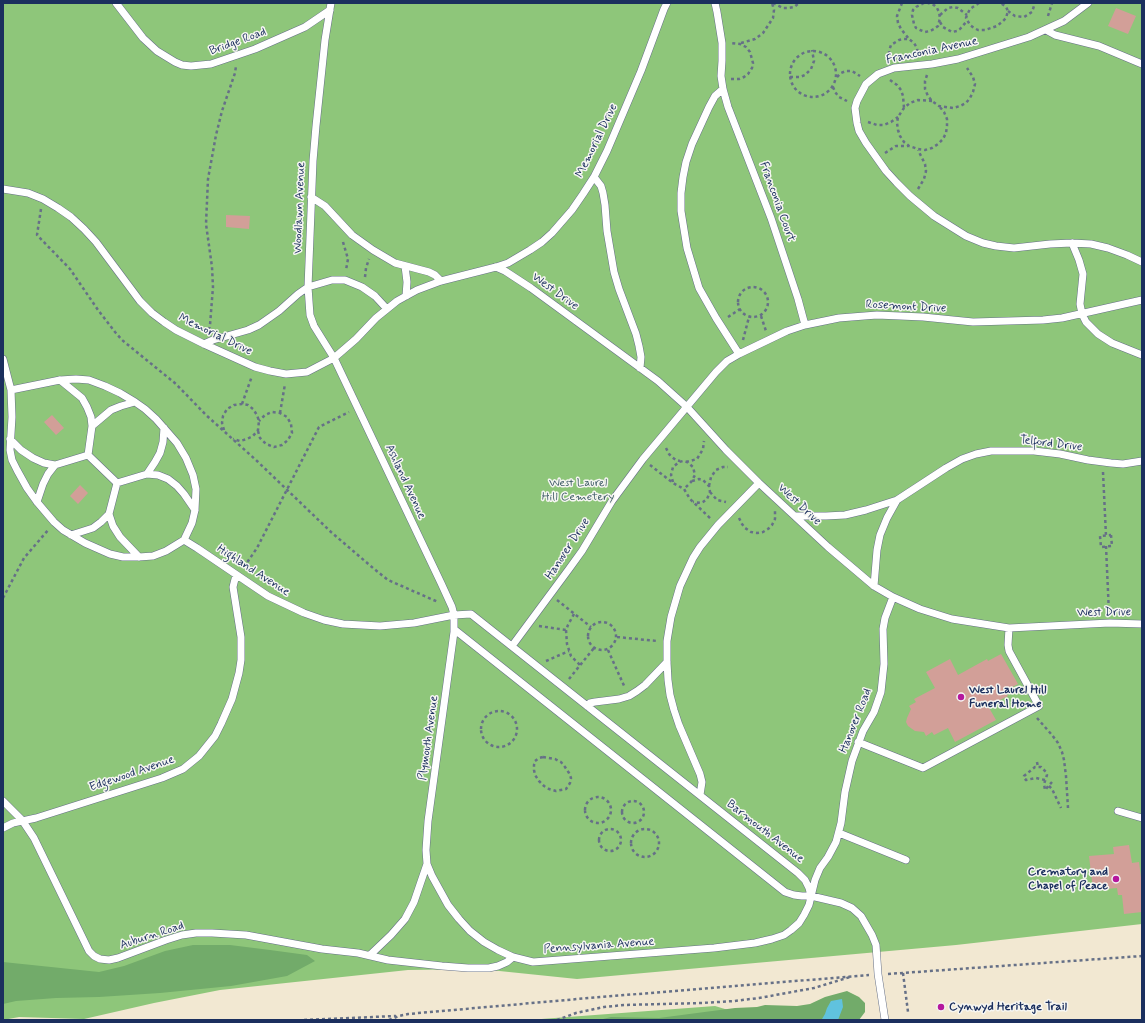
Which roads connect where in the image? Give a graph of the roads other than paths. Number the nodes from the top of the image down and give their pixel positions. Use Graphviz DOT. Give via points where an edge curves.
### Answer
graph roads {
  1 [pos="116,3"];
  2 [pos="667,3"];
  3 [pos="715,3"];
  4 [pos="1088,3"];
  5 [pos="330,7"];
  6 [pos="1046,30"];
  7 [pos="1142,64"];
  8 [pos="722,89"];
  9 [pos="594,177"];
  10 [pos="3,189"];
  11 [pos="311,197"];
  12 [pos="1072,243"];
  13 [pos="1142,262"];
  14 [pos="405,266"];
  15 [pos="496,267"];
  16 [pos="441,281"];
  17 [pos="308,287"];
  18 [pos="406,296"];
  19 [pos="1142,300"];
  20 [pos="387,309"];
  21 [pos="1082,314"];
  22 [pos="805,325"];
  23 [pos="204,344"];
  24 [pos="739,354"];
  25 [pos="1142,355"];
  26 [pos="334,358"];
  27 [pos="3,359"];
  28 [pos="640,368"];
  29 [pos="60,380"];
  30 [pos="11,390"];
  31 [pos="135,402"];
  32 [pos="687,407"];
  33 [pos="92,426"];
  34 [pos="164,428"];
  35 [pos="10,440"];
  36 [pos="88,456"];
  37 [pos="1142,461"];
  38 [pos="55,465"];
  39 [pos="147,474"];
  40 [pos="117,482"];
  41 [pos="759,483"];
  42 [pos="897,500"];
  43 [pos="37,502"];
  44 [pos="195,510"];
  45 [pos="109,514"];
  46 [pos="794,516"];
  47 [pos="71,535"];
  48 [pos="184,540"];
  49 [pos="139,558"];
  50 [pos="237,575"];
  51 [pos="874,586"];
  52 [pos="893,597"];
  53 [pos="454,615"];
  54 [pos="1142,624"];
  55 [pos="1009,628"];
  56 [pos="454,630"];
  57 [pos="512,646"];
  58 [pos="667,662"];
  59 [pos="587,706"];
  60 [pos="858,742"];
  61 [pos="700,795"];
  62 [pos="3,801"];
  63 [pos="1118,811"];
  64 [pos="1142,818"];
  65 [pos="22,820"];
  66 [pos="3,828"];
  67 [pos="838,833"];
  68 [pos="906,860"];
  69 [pos="427,864"];
  70 [pos="811,896"];
  71 [pos="370,956"];
  72 [pos="513,957"];
  73 [pos="885,1020"];
  1 -- 5 [label="lane, Bridge Road" via="157,51 182,65 201,66 235,57 305,27"];
  2 -- 9 [label="lane, Memorial Drive" via="619,124"];
  3 -- 8 [label="lane, Franconia Court" via="722,43"];
  4 -- 6 [label="lane, Franconia Avenue" via="1064,22"];
  5 -- 11 [label="lane, Woodlawn Avenue" via="316,126"];
  6 -- 7 [label="lane" via="1054,35 1099,46"];
  6 -- 12 [label="lane, Franconia Avenue" via="958,59 894,68 878,74 866,84 857,101 855,114 859,131 886,171 910,196 951,228 983,243 996,246 1014,248"];
  8 -- 22 [label="lane, Franconia Court" via="771,218"];
  8 -- 24 [label="lane" via="709,107 692,144 683,177 681,211 687,248 699,288"];
  9 -- 15 [label="lane, Memorial Drive" via="572,210 552,233 530,250"];
  9 -- 28 [label="lane" via="603,193 614,272 638,340"];
  10 -- 23 [label="lane, Memorial Drive" via="28,193 58,208 84,229 152,313 176,330"];
  11 -- 14 [label="lane" via="325,206 352,235 387,259"];
  11 -- 17 [label="lane, Woodlawn Avenue"];
  12 -- 13 [label="lane, Franconia Avenue" via="1108,248"];
  12 -- 21 [label="lane" via="1083,274 1080,304"];
  14 -- 16 [label="lane" via="429,272"];
  14 -- 18 [label="lane"];
  15 -- 16 [label="lane, Memorial Drive"];
  15 -- 28 [label="lane, West Drive" via="531,288"];
  16 -- 18 [label="lane, Memorial Drive"];
  17 -- 20 [label="lane" via="332,280 345,280 362,287"];
  17 -- 23 [label="lane" via="259,325"];
  17 -- 26 [label="lane, Woodlawn Avenue" via="310,315 314,326"];
  18 -- 20 [label="lane, Memorial Drive"];
  19 -- 21 [label="lane, Rosemont Drive"];
  20 -- 26 [label="lane, Memorial Drive"];
  21 -- 22 [label="lane, Rosemont Drive" via="1043,320 973,322 877,315 839,318"];
  21 -- 25 [label="lane" via="1098,334 1112,343"];
  22 -- 24 [label="lane, Rosemont Drive"];
  23 -- 26 [label="lane, Memorial Drive" via="255,367 286,374 307,372"];
  24 -- 32 [label="lane, Rosemont Drive" via="716,372"];
  26 -- 53 [label="lane, Ashland Avenue"];
  27 -- 30 [label="lane"];
  28 -- 32 [label="lane, West Drive"];
  29 -- 30 [label="lane"];
  29 -- 31 [label="lane" via="89,380"];
  29 -- 33 [label="lane" via="82,398 91,416"];
  30 -- 35 [label="lane"];
  31 -- 33 [label="lane" via="111,410"];
  31 -- 34 [label="lane"];
  32 -- 41 [label="lane, West Drive"];
  32 -- 57 [label="lane, Hanover Drive" via="612,501 582,551"];
  33 -- 36 [label="lane"];
  34 -- 39 [label="lane" via="160,453"];
  34 -- 44 [label="lane" via="177,443 193,475 196,489"];
  35 -- 38 [label="lane" via="33,458"];
  35 -- 43 [label="lane" via="16,470"];
  36 -- 38 [label="lane"];
  36 -- 40 [label="lane"];
  37 -- 42 [label="lane, Telford Drive" via="1123,464 1034,450 991,451 962,459"];
  38 -- 43 [label="lane" via="43,484"];
  39 -- 40 [label="lane"];
  39 -- 44 [label="lane" via="168,479 184,494"];
  40 -- 45 [label="lane"];
  41 -- 46 [label="lane, West Drive"];
  41 -- 58 [label="lane" via="718,525 700,547 685,573 674,602 668,629"];
  42 -- 46 [label="lane, Telford Drive" via="846,515"];
  42 -- 51 [label="lane, Telford Drive" via="880,535"];
  43 -- 47 [label="lane" via="54,522"];
  44 -- 48 [label="lane"];
  45 -- 47 [label="lane" via="93,528"];
  45 -- 49 [label="lane" via="120,537"];
  46 -- 51 [label="lane, West Drive"];
  47 -- 49 [label="lane" via="110,554"];
  48 -- 49 [label="lane" via="166,551"];
  48 -- 50 [label="lane, Highland Avenue"];
  50 -- 53 [label="lane, Highland Avenue" via="286,605 324,620 343,624 396,626"];
  50 -- 65 [label="lane, Edgewood Avenue" via="233,587 241,637 239,673 222,724 199,756 183,769 162,778 36,818"];
  51 -- 52 [label="lane, West Drive"];
  52 -- 55 [label="lane, West Drive" via="952,619"];
  52 -- 60 [label="lane, Hanover Road" via="884,618 881,692"];
  53 -- 56 [label="lane, Plymouth Avenue"];
  53 -- 57 [label="lane, Barmouth Avenue" via="471,614"];
  54 -- 55 [label="lane, West Drive"];
  55 -- 60 [label="lane" via="1009,651 1040,706 923,768"];
  56 -- 69 [label="lane, Plymouth Avenue" via="428,820"];
  56 -- 70 [label="lane" via="785,892"];
  57 -- 59 [label="lane, Barmouth Avenue"];
  58 -- 59 [label="lane" via="645,685 629,696 590,703"];
  58 -- 61 [label="lane" via="674,710 702,782"];
  59 -- 61 [label="lane, Barmouth Avenue"];
  60 -- 67 [label="lane, Hanover Road" via="850,769"];
  61 -- 70 [label="lane, Barmouth Avenue" via="798,873 805,880"];
  62 -- 65 [label="lane, Auburn Road"];
  63 -- 64 [label="lane"];
  65 -- 66 [label="lane, Edgewood Avenue"];
  65 -- 71 [label="lane, Auburn Road" via="34,838 89,951 100,959 118,958 182,935 196,933 246,935"];
  67 -- 68 [label="lane"];
  67 -- 70 [label="lane, Hanover Road" via="820,868"];
  69 -- 71 [label="lane, Plymouth Avenue" via="406,920"];
  69 -- 72 [label="lane, Plymouth Avenue" via="448,905 470,931 484,942"];
  70 -- 72 [label="lane, Pennsylvania Avenue" via="804,915 791,930 784,935 754,943 544,962"];
  70 -- 73 [label="lane" via="841,903 861,916 876,946"];
  71 -- 72 [label="lane" via="468,968 498,966"];
}
